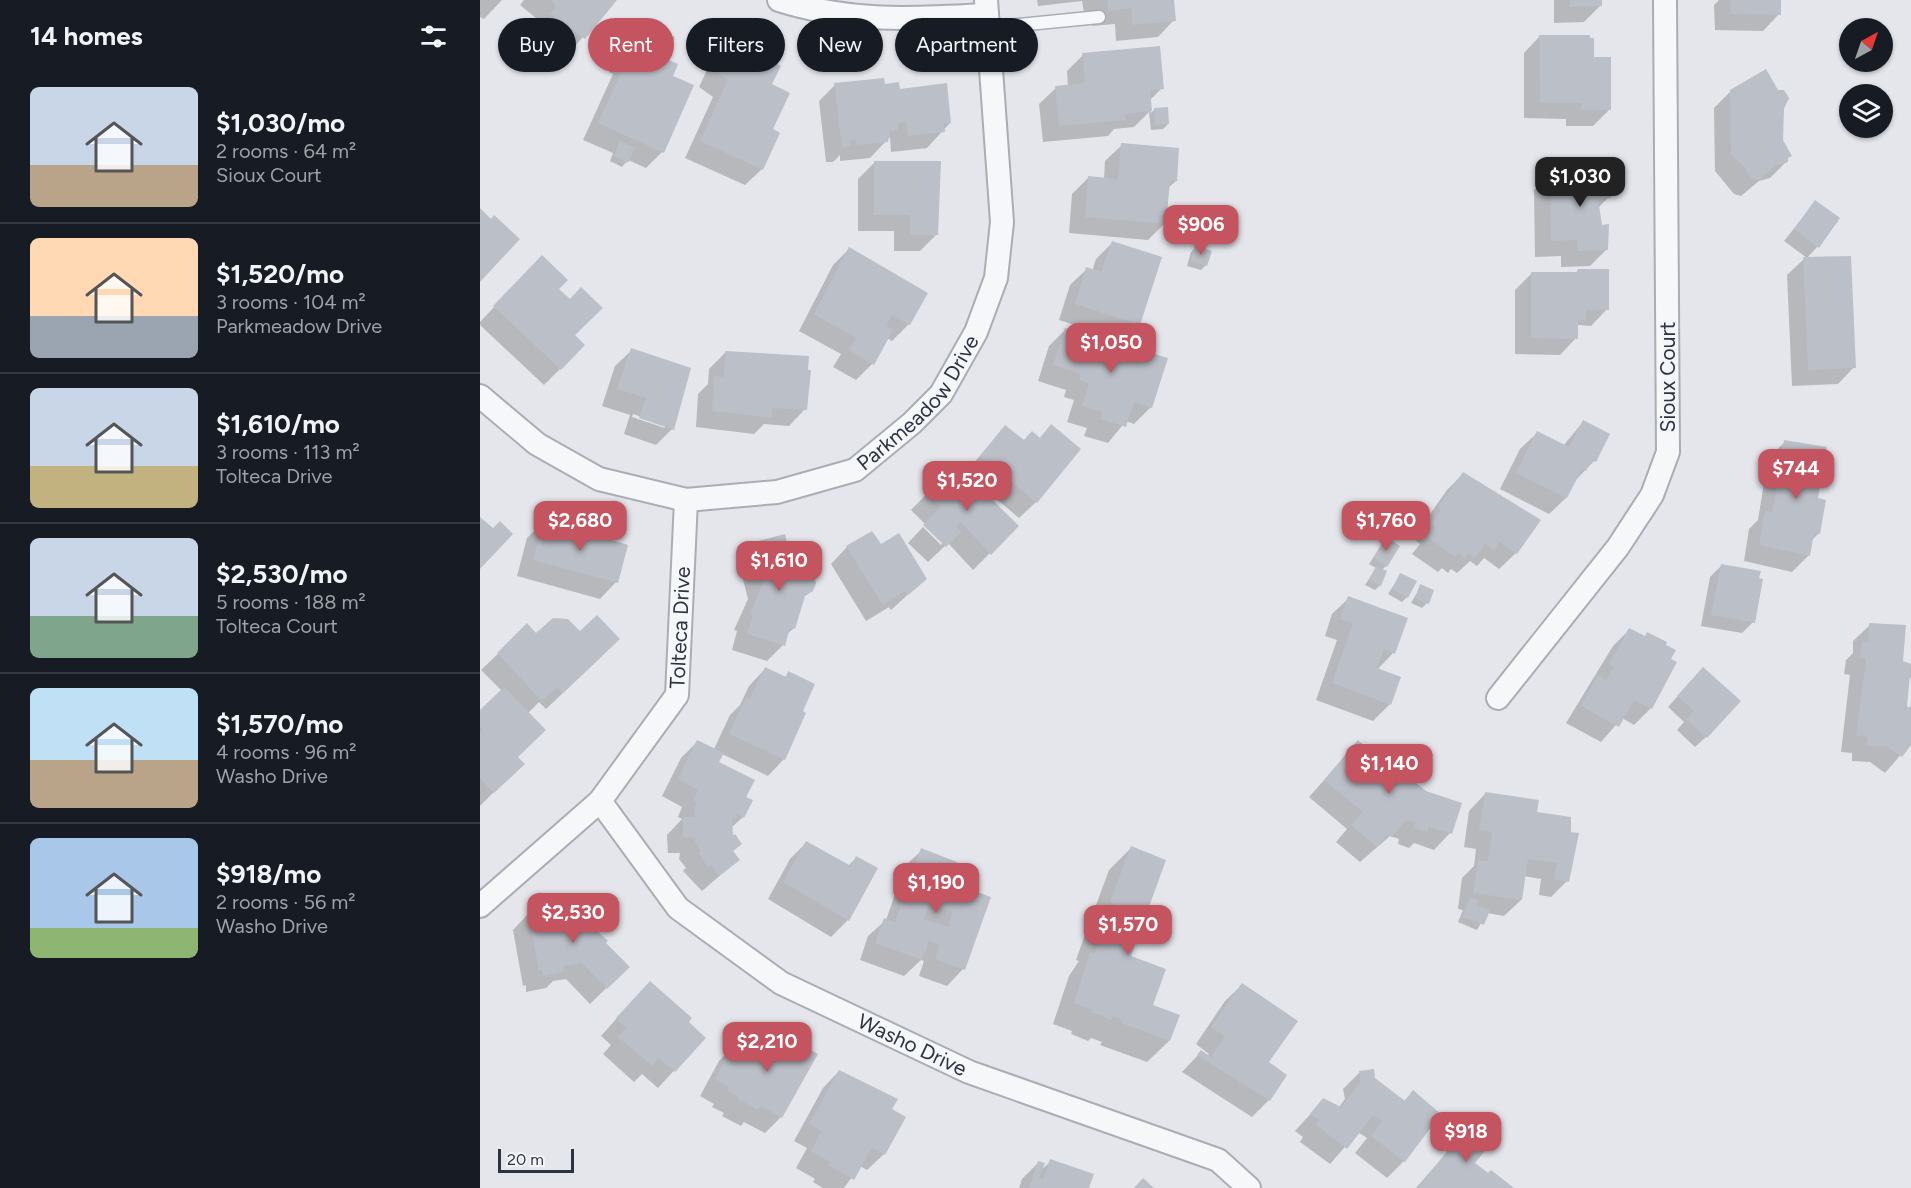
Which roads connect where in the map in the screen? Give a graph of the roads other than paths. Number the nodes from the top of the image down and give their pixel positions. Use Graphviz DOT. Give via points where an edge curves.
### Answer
graph roads {
  1 [pos="779,0"];
  2 [pos="1665,0"];
  3 [pos="987,14"];
  4 [pos="1099,17"];
  5 [pos="480,396"];
  6 [pos="686,500"];
  7 [pos="1498,698"];
  8 [pos="600,801"];
  9 [pos="480,906"];
  10 [pos="1249,1188"];
  1 -- 3 [label="street" via="810,10 890,20"];
  2 -- 7 [label="street, Sioux Court" via="1668,452 1652,495 1618,547"];
  3 -- 4 [label="lane"];
  3 -- 6 [label="street, Parkmeadow Drive" via="1002,222 996,278 976,332 941,394 855,470 777,492"];
  5 -- 6 [label="street, Parkmeadow Drive" via="537,444 599,479"];
  6 -- 8 [label="street, Tolteca Drive" via="677,695"];
  8 -- 9 [label="street, Tolteca Drive"];
  8 -- 10 [label="street, Washo Drive" via="678,908 781,983 969,1072 1218,1160"];
}
